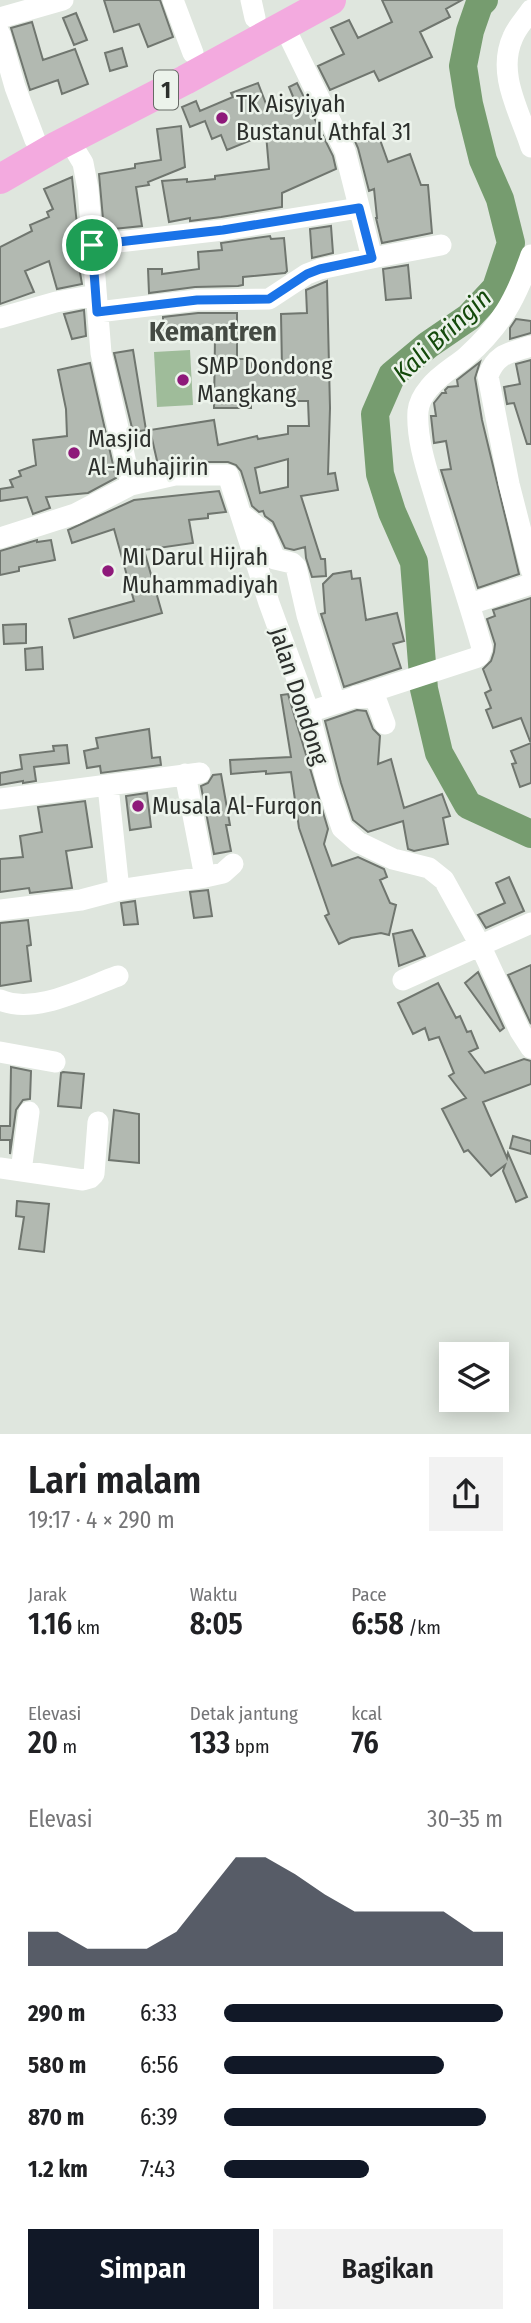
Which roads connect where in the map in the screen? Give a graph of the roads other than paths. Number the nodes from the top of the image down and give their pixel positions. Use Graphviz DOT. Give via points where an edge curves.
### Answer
graph roads {
  1 [pos="63,0"];
  2 [pos="173,0"];
  3 [pos="331,0"];
  4 [pos="253,9"];
  5 [pos="531,10"];
  6 [pos="286,13"];
  7 [pos="0,18"];
  8 [pos="0,34"];
  9 [pos="193,53"];
  10 [pos="508,81"];
  11 [pos="531,83"];
  12 [pos="35,140"];
  13 [pos="69,140"];
  14 [pos="531,147"];
  15 [pos="0,160"];
  16 [pos="0,179"];
  17 [pos="359,208"];
  18 [pos="92,245"];
  19 [pos="441,246"];
  20 [pos="531,255"];
  21 [pos="372,258"];
  22 [pos="97,303"];
  23 [pos="0,317"];
  24 [pos="531,346"];
  25 [pos="131,485"];
  26 [pos="242,515"];
  27 [pos="0,538"];
  28 [pos="531,569"];
  29 [pos="531,584"];
  30 [pos="470,604"];
  31 [pos="356,696"];
  32 [pos="335,703"];
  33 [pos="309,712"];
  34 [pos="385,724"];
  35 [pos="108,786"];
  36 [pos="0,799"];
  37 [pos="233,864"];
  38 [pos="205,877"];
  39 [pos="119,890"];
  40 [pos="0,910"];
  41 [pos="531,923"];
  42 [pos="480,945"];
  43 [pos="118,976"];
  44 [pos="403,980"];
  45 [pos="0,1000"];
  46 [pos="531,1048"];
  47 [pos="0,1052"];
  48 [pos="55,1062"];
  49 [pos="29,1112"];
  50 [pos="98,1122"];
  51 [pos="10,1170"];
  1 -- 7 [label="street"];
  2 -- 9 [label="street"];
  3 -- 6 [label="highway, 1"];
  4 -- 6 [label="highway, 1"];
  4 -- 9 [label="highway, 1"];
  5 -- 10 [label="street" via="509,48"];
  6 -- 13 [label="highway, 1"];
  6 -- 17 [label="street" via="345,151"];
  8 -- 12 [label="street"];
  9 -- 12 [label="highway, 1"];
  10 -- 11 [label="street"];
  10 -- 14 [label="street"];
  12 -- 15 [label="highway, 1"];
  13 -- 16 [label="highway, 1"];
  13 -- 18 [label="street" via="83,163"];
  17 -- 18 [label="street"];
  17 -- 21 [label="street"];
  18 -- 22 [label="street"];
  19 -- 21 [label="street"];
  20 -- 30 [label="street" via="506,313 492,332 428,388 418,410 430,479"];
  21 -- 22 [label="street" via="307,274 269,299"];
  22 -- 23 [label="street" via="56,302"];
  22 -- 25 [label="street" via="101,353"];
  24 -- 28 [label="street" via="499,357 488,376"];
  25 -- 26 [label="street, Jalan Dondong" via="175,475 228,475"];
  25 -- 27 [label="street" via="75,514"];
  26 -- 32 [label="street" via="264,532 277,567 292,563 296,567"];
  26 -- 33 [label="street, Jalan Dondong"];
  29 -- 30 [label="street"];
  30 -- 31 [label="street" via="482,648 475,659"];
  31 -- 32 [label="street"];
  31 -- 34 [label="street" via="375,697"];
  32 -- 33 [label="street"];
  33 -- 42 [label="street, Jalan Dondong" via="328,788 346,833 393,859 435,872"];
  35 -- 36 [label="street"];
  35 -- 38 [label="street" via="192,773"];
  35 -- 39 [label="street"];
  37 -- 38 [label="street" via="223,873"];
  38 -- 39 [label="street"];
  39 -- 40 [label="street" via="81,900"];
  41 -- 42 [label="street"];
  42 -- 44 [label="street"];
  42 -- 46 [label="street, Jalan Dondong"];
  43 -- 45 [label="street" via="34,1004 18,1006"];
  47 -- 48 [label="street"];
  49 -- 51 [label="street"];
  50 -- 51 [label="street" via="90,1178"];
}
